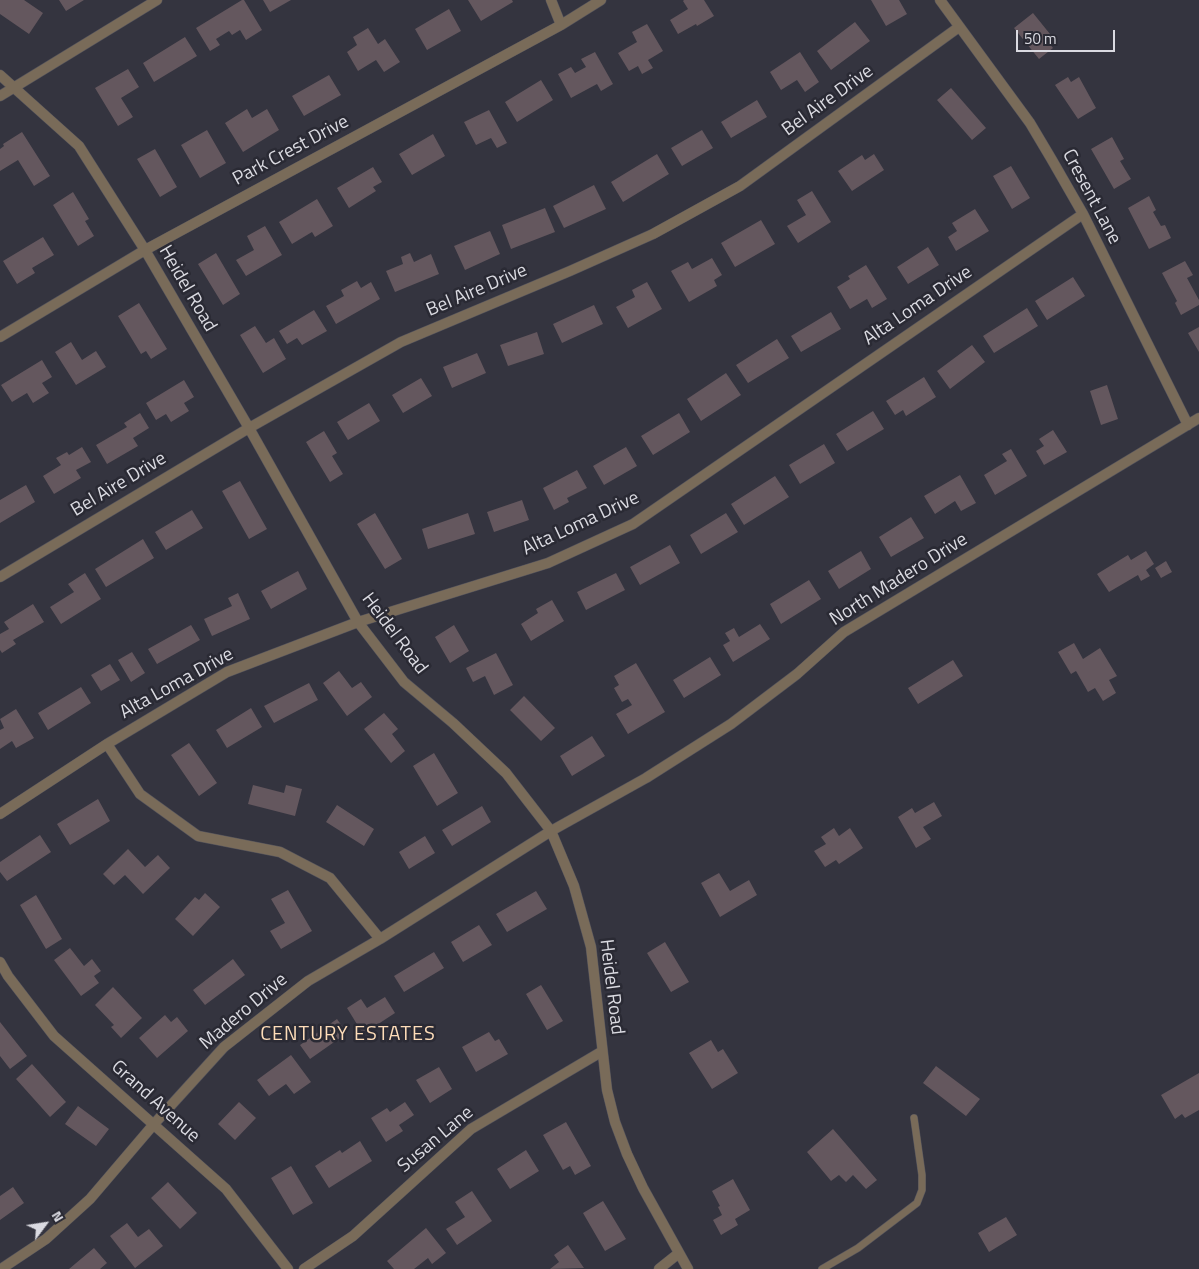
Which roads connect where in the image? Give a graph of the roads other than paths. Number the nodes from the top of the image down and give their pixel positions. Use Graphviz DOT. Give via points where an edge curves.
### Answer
graph roads {
  1 [pos="157,0"];
  2 [pos="551,0"];
  3 [pos="601,0"];
  4 [pos="940,0"];
  5 [pos="561,25"];
  6 [pos="959,27"];
  7 [pos="0,75"];
  8 [pos="13,88"];
  9 [pos="0,96"];
  10 [pos="1083,214"];
  11 [pos="145,250"];
  12 [pos="0,337"];
  13 [pos="1199,418"];
  14 [pos="1188,425"];
  15 [pos="249,428"];
  16 [pos="0,577"];
  17 [pos="358,622"];
  18 [pos="107,744"];
  19 [pos="0,814"];
  20 [pos="551,831"];
  21 [pos="380,939"];
  22 [pos="0,962"];
  23 [pos="601,1052"];
  24 [pos="914,1118"];
  25 [pos="154,1124"];
  26 [pos="679,1253"];
  27 [pos="0,1269"];
  28 [pos="288,1269"];
  29 [pos="304,1269"];
  30 [pos="659,1269"];
  31 [pos="688,1269"];
  32 [pos="822,1269"];
  1 -- 8 [label="street"];
  2 -- 5 [label="street"];
  3 -- 5 [label="street, Park Crest Drive"];
  4 -- 6 [label="street, Cresent Lane"];
  5 -- 11 [label="street, Park Crest Drive"];
  6 -- 10 [label="street, Cresent Lane" via="1030,123"];
  6 -- 15 [label="street, Bel Aire Drive" via="740,186 653,234 401,342"];
  7 -- 8 [label="street, Heidel Road"];
  8 -- 9 [label="street"];
  8 -- 11 [label="street, Heidel Road" via="79,146"];
  10 -- 14 [label="street, Cresent Lane"];
  10 -- 17 [label="street, Alta Loma Drive" via="633,524 548,563"];
  11 -- 12 [label="street, Park Crest Drive"];
  11 -- 15 [label="street, Heidel Road"];
  13 -- 14 [label="street, North Madero Drive"];
  14 -- 20 [label="street, North Madero Drive" via="844,632 797,674 731,724 646,778"];
  15 -- 16 [label="street, Bel Aire Drive"];
  15 -- 17 [label="street, Heidel Road"];
  17 -- 18 [label="street, Alta Loma Drive" via="227,672"];
  17 -- 20 [label="street, Heidel Road" via="404,682 506,773"];
  18 -- 19 [label="street, Alta Loma Drive"];
  18 -- 21 [label="street" via="140,794 198,836 280,852 330,878"];
  20 -- 21 [label="street, Madero Drive"];
  20 -- 23 [label="street, Heidel Road" via="574,886 591,947"];
  21 -- 25 [label="street, Madero Drive" via="308,980 224,1047"];
  22 -- 25 [label="street, Grand Avenue" via="54,1036"];
  23 -- 26 [label="street, Heidel Road" via="607,1090 625,1149"];
  23 -- 29 [label="street, Susan Lane" via="471,1129 353,1236"];
  24 -- 32 [label="lane" via="922,1175 922,1190 917,1203 858,1248"];
  25 -- 27 [label="street, Madero Drive" via="90,1199 46,1239"];
  25 -- 28 [label="street, Grand Avenue" via="226,1189"];
  26 -- 30 [label="street"];
  26 -- 31 [label="street, Heidel Road"];
}
